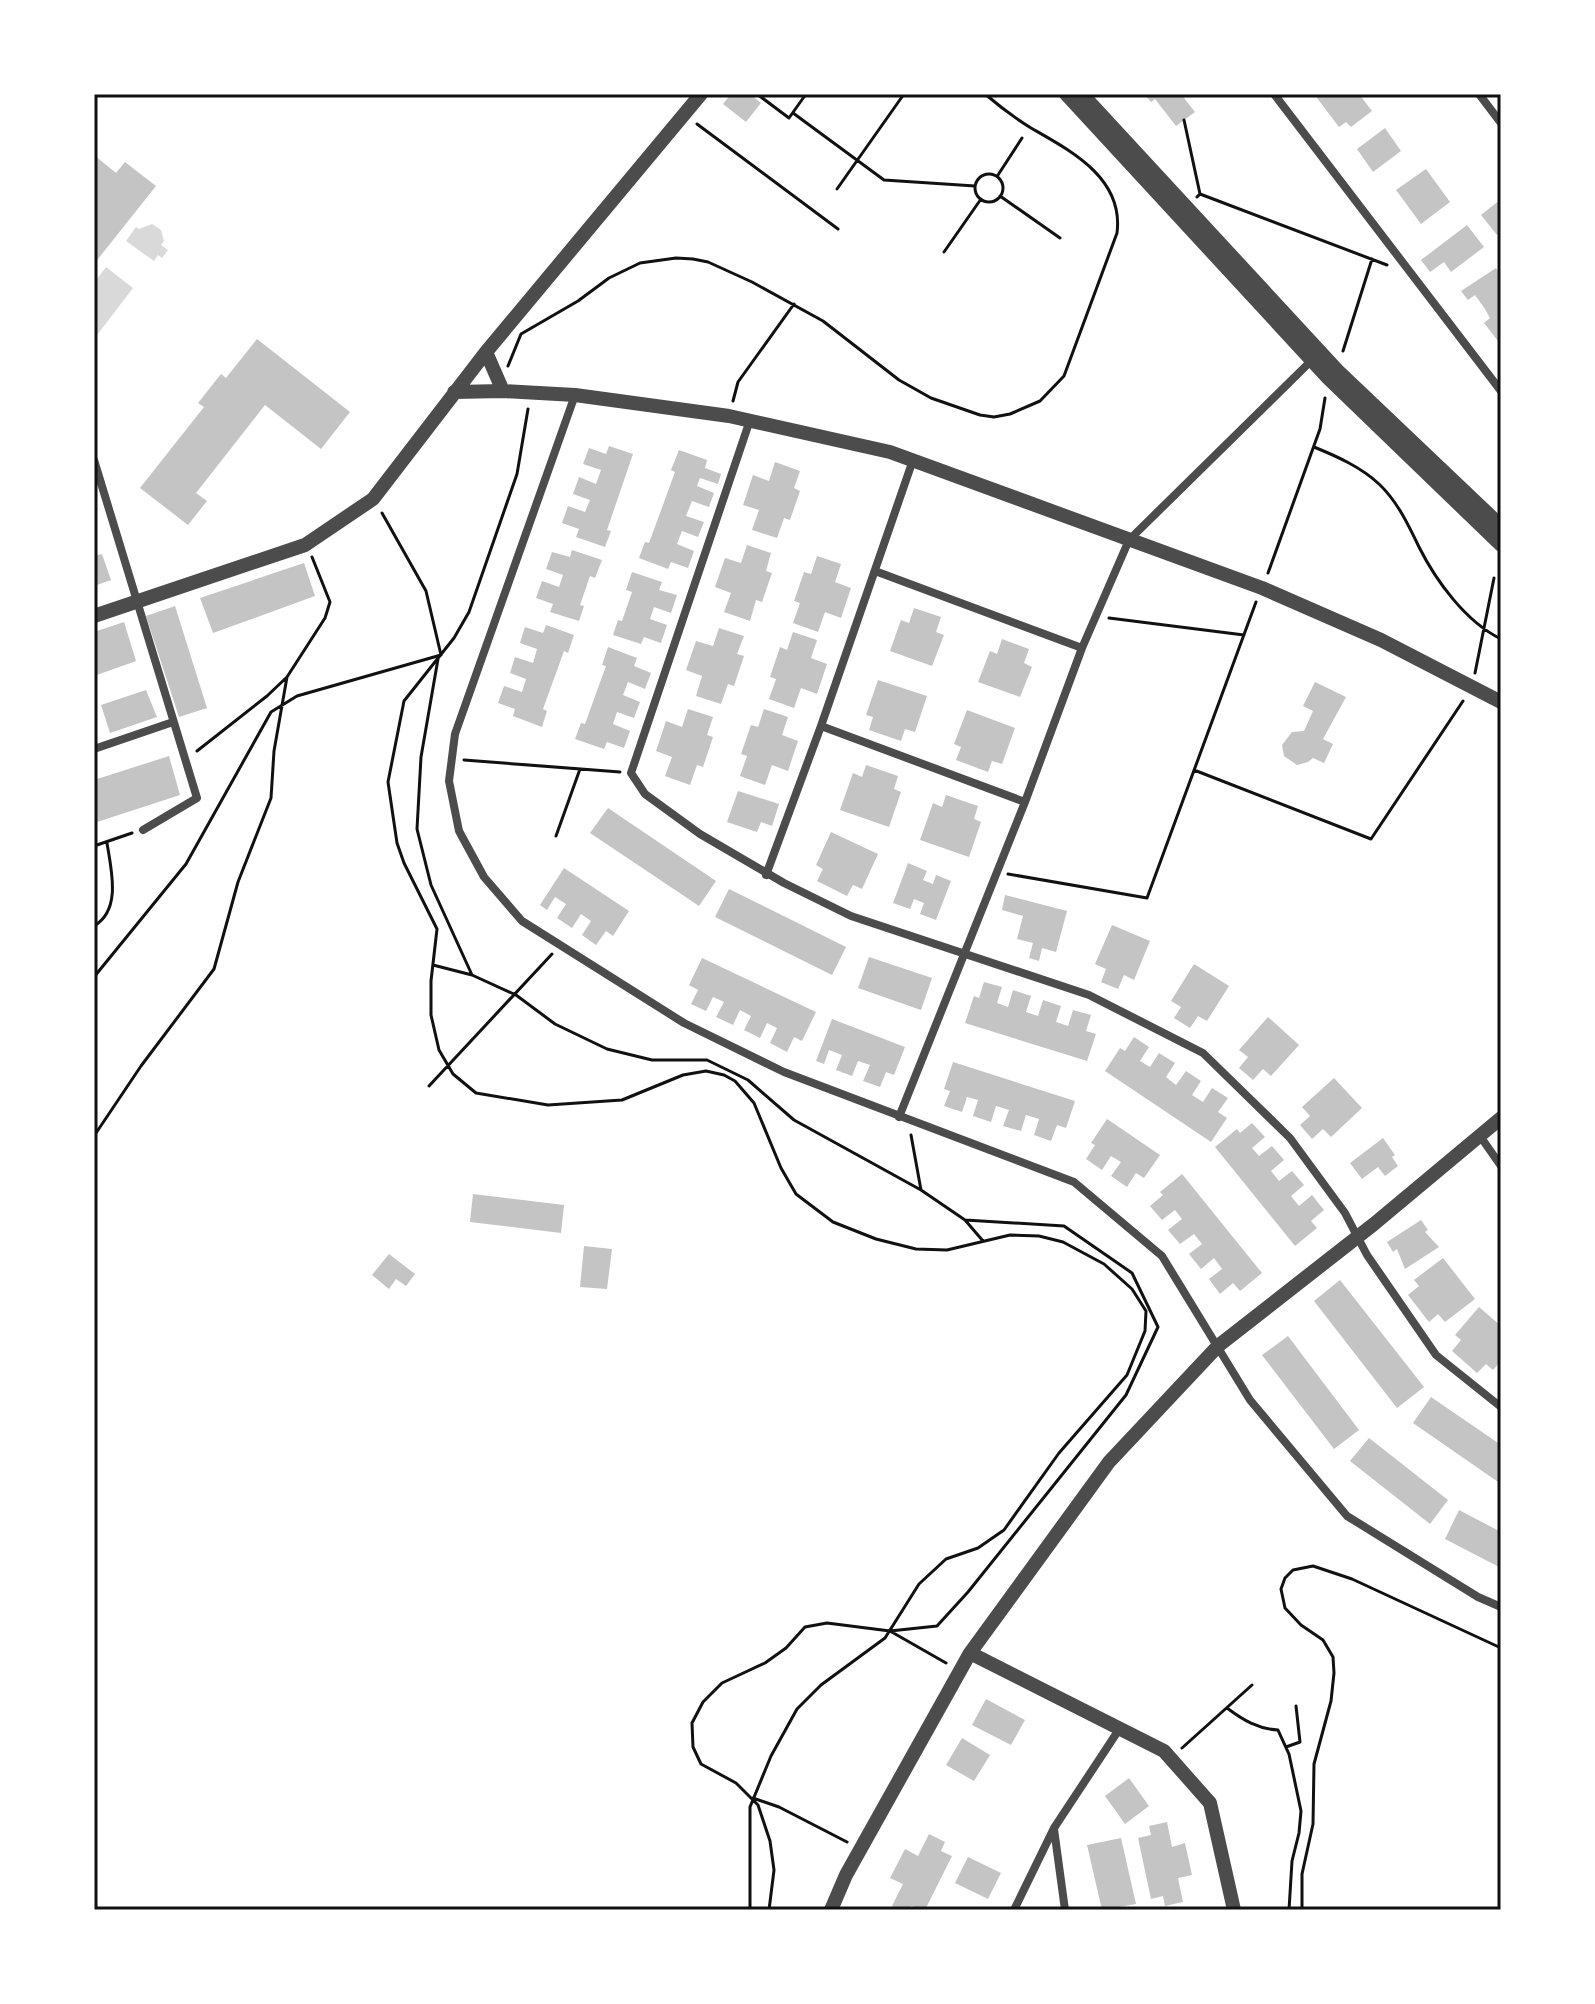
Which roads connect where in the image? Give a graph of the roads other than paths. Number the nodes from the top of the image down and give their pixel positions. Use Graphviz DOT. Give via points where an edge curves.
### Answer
graph roads {
  1 [pos="701,94"];
  2 [pos="1274,94"];
  3 [pos="1479,94"];
  4 [pos="1075,96"];
  5 [pos="1501,123"];
  6 [pos="486,352"];
  7 [pos="1316,356"];
  8 [pos="1332,374"];
  9 [pos="503,391"];
  10 [pos="1501,391"];
  11 [pos="454,392"];
  12 [pos="575,395"];
  13 [pos="750,420"];
  14 [pos="913,459"];
  15 [pos="95,465"];
  16 [pos="1501,526"];
  17 [pos="1129,540"];
  18 [pos="1501,545"];
  19 [pos="875,571"];
  20 [pos="135,602"];
  21 [pos="94,616"];
  22 [pos="1082,648"];
  23 [pos="1501,702"];
  24 [pos="173,722"];
  25 [pos="821,726"];
  26 [pos="94,749"];
  27 [pos="1025,802"];
  28 [pos="143,830"];
  29 [pos="766,875"];
  30 [pos="963,954"];
  31 [pos="899,1117"];
  32 [pos="1501,1118"];
  33 [pos="1480,1136"];
  34 [pos="1501,1166"];
  35 [pos="1357,1235"];
  36 [pos="1218,1346"];
  37 [pos="1501,1407"];
  38 [pos="1501,1607"];
  39 [pos="970,1653"];
  40 [pos="1120,1728"];
  41 [pos="1054,1828"];
  42 [pos="831,1910"];
  43 [pos="1014,1910"];
  44 [pos="1065,1910"];
  45 [pos="1234,1910"];
  1 -- 6 [label="street"];
  2 -- 10 [label="street"];
  3 -- 5 [label="street"];
  4 -- 7 [label="street"];
  4 -- 7 [label="street" via="1185,207"];
  6 -- 9 [label="street"];
  6 -- 11 [label="street"];
  7 -- 8 [label="street"];
  7 -- 17 [label="street"];
  8 -- 16 [label="street"];
  8 -- 18 [label="street"];
  9 -- 11 [label="street"];
  9 -- 12 [label="street"];
  11 -- 20 [label="street" via="373,499 305,545"];
  12 -- 13 [label="street"];
  12 -- 31 [label="street" via="455,734 449,781 459,831 484,877 522,921 684,1023 784,1072"];
  13 -- 14 [label="street"];
  13 -- 29 [label="street" via="631,773 645,794"];
  14 -- 17 [label="street"];
  14 -- 19 [label="street"];
  15 -- 20 [label="street"];
  17 -- 22 [label="street"];
  17 -- 23 [label="street" via="1262,588 1381,640"];
  19 -- 22 [label="street"];
  19 -- 25 [label="street"];
  20 -- 21 [label="street"];
  20 -- 24 [label="street"];
  22 -- 27 [label="street"];
  24 -- 26 [label="street"];
  24 -- 28 [label="street" via="197,798"];
  25 -- 27 [label="street"];
  25 -- 29 [label="street"];
  27 -- 30 [label="street"];
  29 -- 30 [label="street" via="851,916"];
  30 -- 31 [label="street"];
  30 -- 35 [label="street" via="1089,995 1203,1053 1290,1138"];
  31 -- 36 [label="street" via="1074,1182 1162,1256"];
  32 -- 33 [label="street"];
  33 -- 34 [label="street"];
  33 -- 35 [label="street"];
  35 -- 36 [label="street"];
  35 -- 37 [label="street" via="1436,1355"];
  36 -- 38 [label="street" via="1250,1400 1347,1516"];
  36 -- 39 [label="street" via="1109,1462"];
  39 -- 40 [label="street"];
  39 -- 42 [label="street"];
  40 -- 41 [label="street"];
  40 -- 45 [label="street" via="1164,1751 1210,1803"];
  41 -- 43 [label="street"];
  41 -- 44 [label="street"];
}
